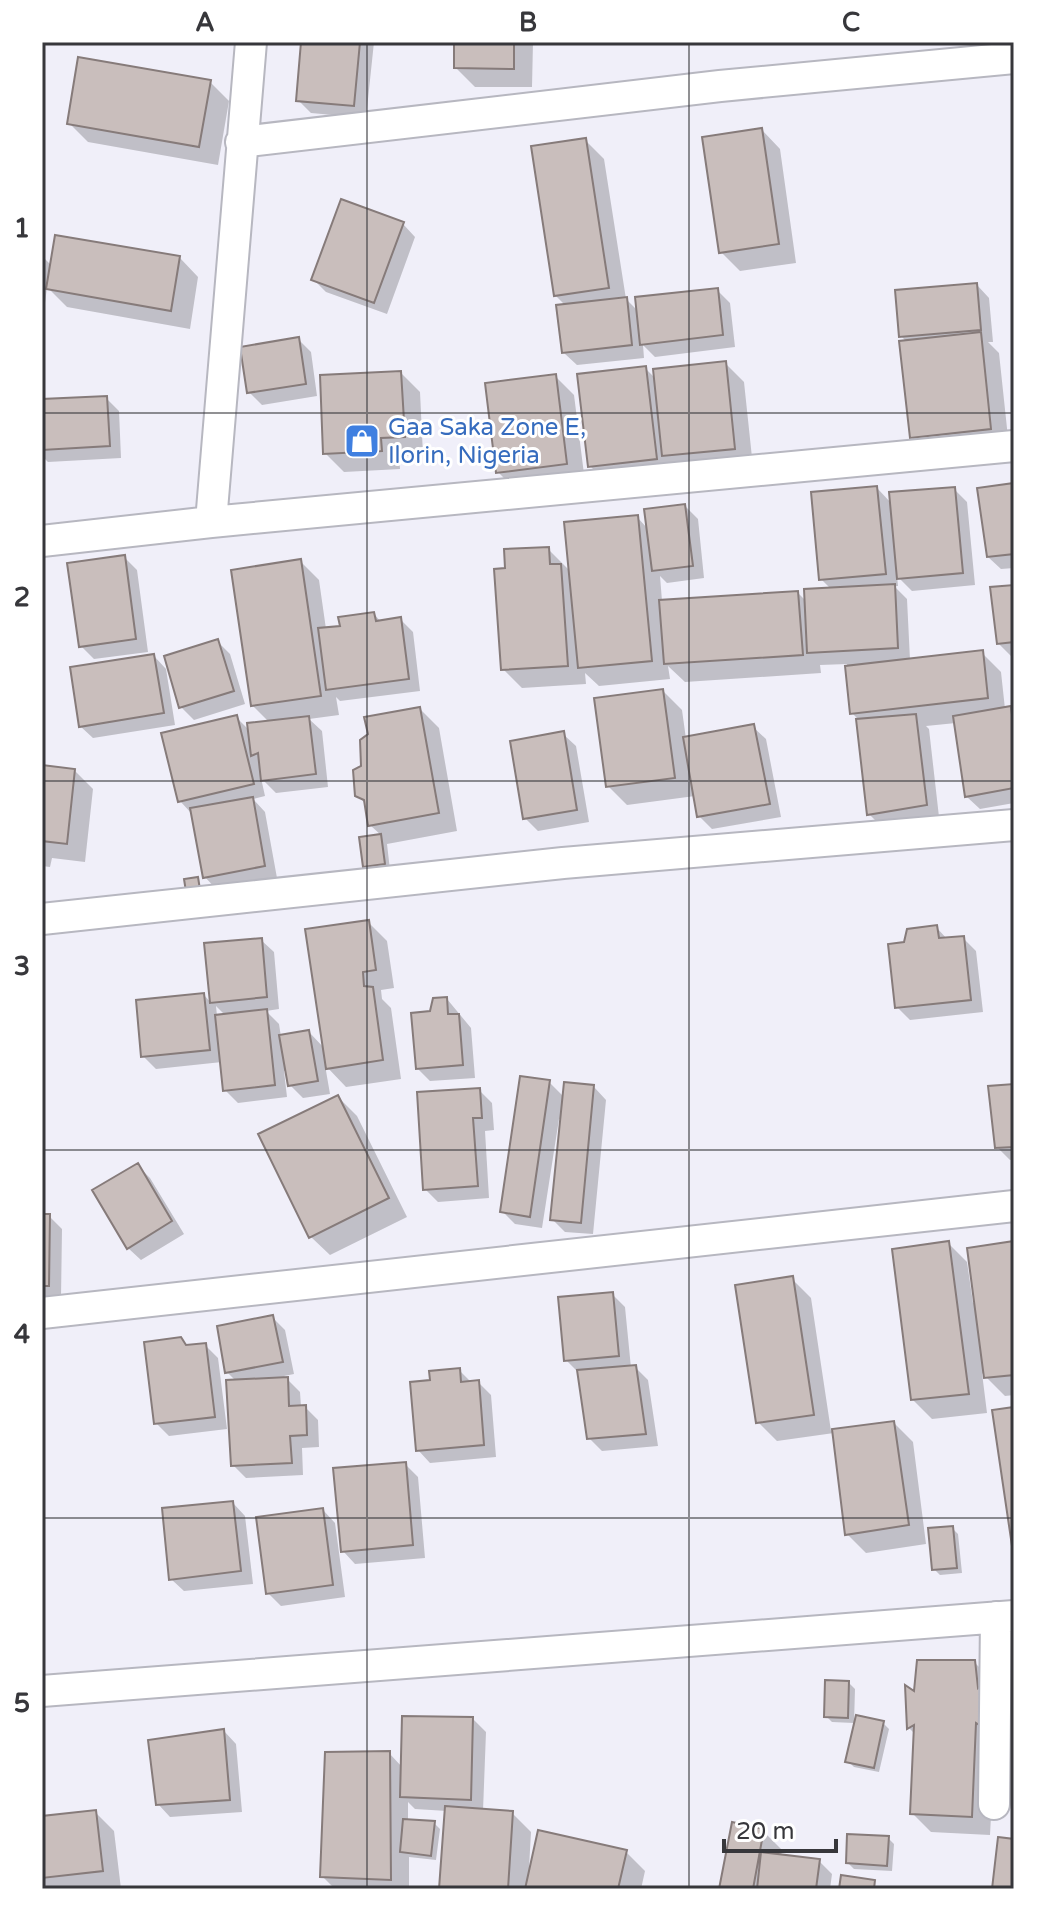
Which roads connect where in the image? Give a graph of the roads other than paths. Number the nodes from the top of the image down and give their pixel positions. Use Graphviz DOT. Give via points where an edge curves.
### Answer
graph roads {
  1 [pos="251,42"];
  2 [pos="1014,58"];
  3 [pos="241,142"];
  4 [pos="1014,446"];
  5 [pos="211,522"];
  6 [pos="42,541"];
  7 [pos="1014,825"];
  8 [pos="42,919"];
  9 [pos="1014,1206"];
  10 [pos="42,1313"];
  11 [pos="1005,1616"];
  12 [pos="42,1691"];
  13 [pos="994,1804"];
  1 -- 3 [label="street"];
  2 -- 3 [label="street"];
  3 -- 5 [label="street"];
  4 -- 5 [label="street"];
  5 -- 6 [label="street"];
  7 -- 8 [label="street" via="563,863"];
  9 -- 10 [label="street"];
  11 -- 12 [label="street"];
  11 -- 13 [label="street"];
}
